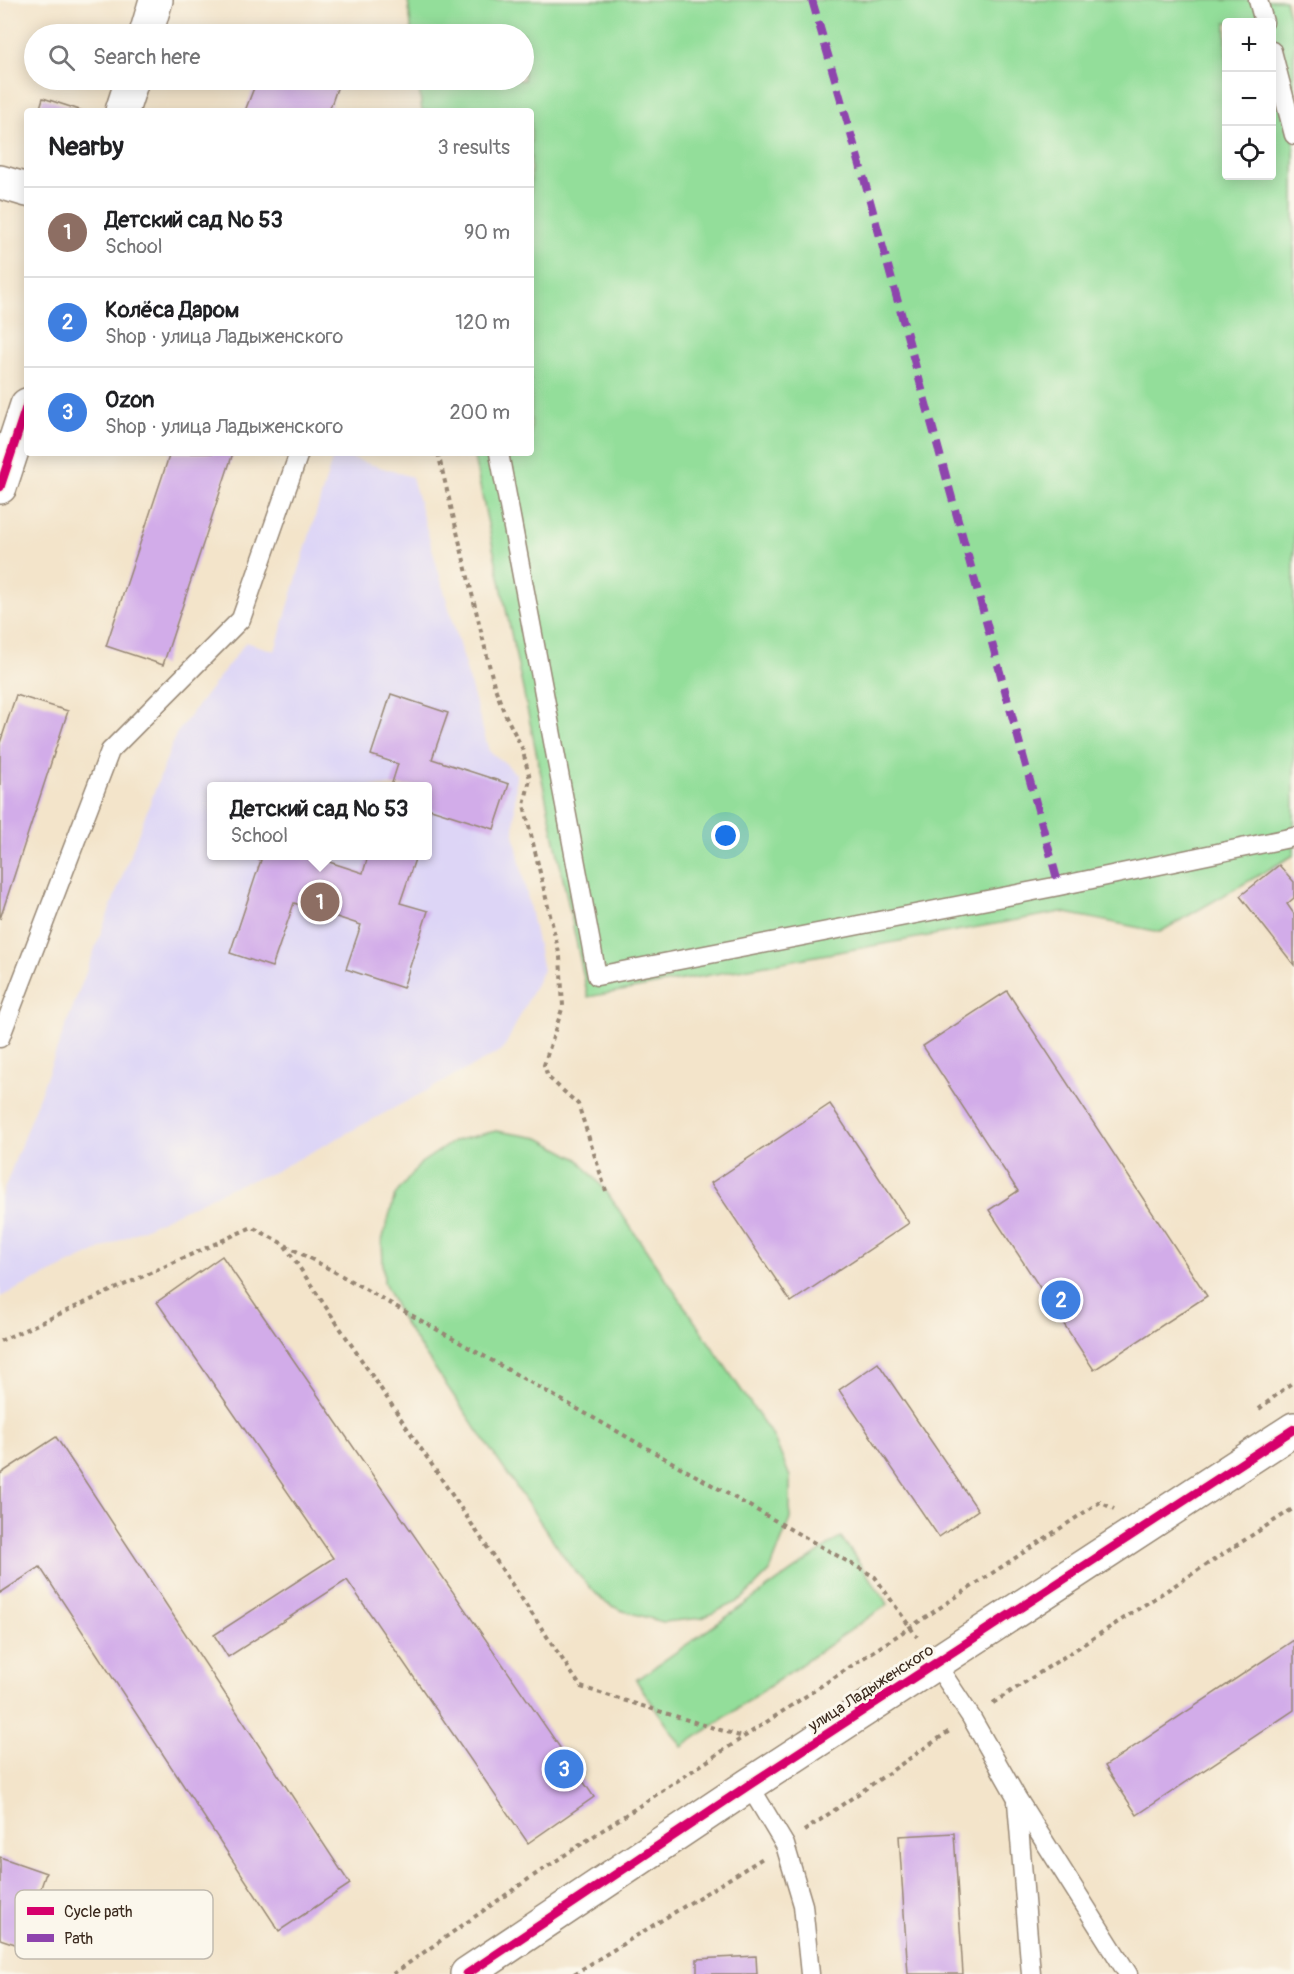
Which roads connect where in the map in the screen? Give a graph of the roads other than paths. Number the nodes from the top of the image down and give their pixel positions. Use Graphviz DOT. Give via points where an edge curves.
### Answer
graph roads {
  1 [pos="156,0"];
  2 [pos="1258,0"];
  3 [pos="1263,18"];
  4 [pos="149,24"];
  5 [pos="1276,66"];
  6 [pos="129,90"];
  7 [pos="123,108"];
  8 [pos="1294,135"];
  9 [pos="0,182"];
  10 [pos="24,189"];
  11 [pos="24,414"];
  12 [pos="298,456"];
  13 [pos="501,456"];
  14 [pos="0,488"];
  15 [pos="1294,837"];
  16 [pos="0,1038"];
  17 [pos="1294,1430"];
  18 [pos="936,1664"];
  19 [pos="749,1785"];
  20 [pos="1017,1798"];
  21 [pos="467,1974"];
  22 [pos="810,1974"];
  23 [pos="1031,1974"];
  24 [pos="1128,1974"];
  1 -- 4 [label="street"];
  2 -- 3 [label="lane"];
  5 -- 8 [label="lane"];
  6 -- 7 [label="street"];
  9 -- 10 [label="street"];
  11 -- 14 [label="street"];
  12 -- 16 [label="lane" via="241,619 110,752"];
  13 -- 15 [label="lane" via="597,976"];
  17 -- 18 [label="street, улица Ладыженского"];
  18 -- 19 [label="street, улица Ладыженского"];
  18 -- 20 [label="lane"];
  19 -- 21 [label="street, улица Ладыженского"];
  19 -- 22 [label="lane" via="785,1845 803,1905"];
  20 -- 23 [label="lane"];
  20 -- 24 [label="lane"];
}
